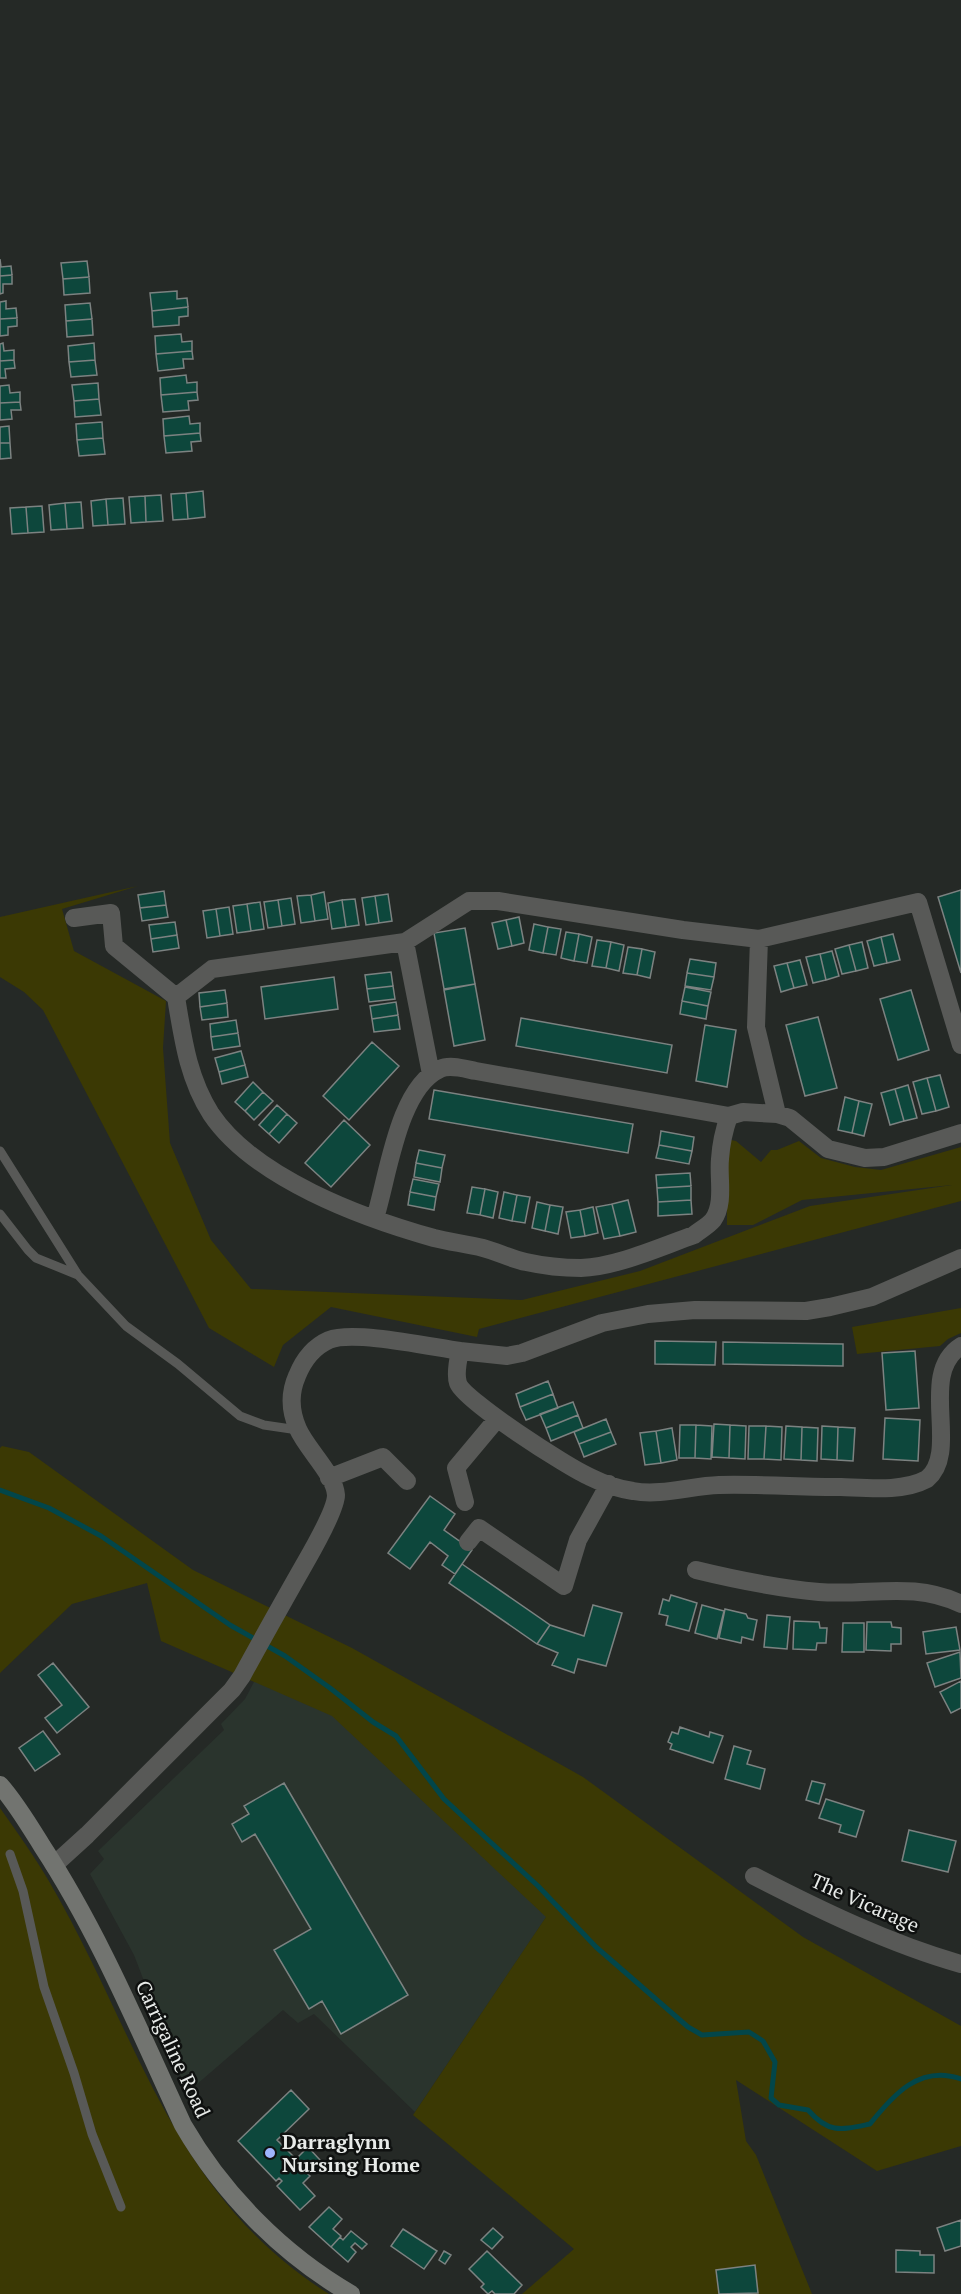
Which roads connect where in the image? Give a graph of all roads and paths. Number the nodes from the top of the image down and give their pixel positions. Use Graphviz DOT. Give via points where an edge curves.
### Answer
graph roads {
  1 [pos="74,918"];
  2 [pos="759,939"];
  3 [pos="405,942"];
  4 [pos="176,997"];
  5 [pos="961,1045"];
  6 [pos="431,1074"];
  7 [pos="777,1114"];
  8 [pos="729,1116"];
  9 [pos="961,1133"];
  10 [pos="0,1151"];
  11 [pos="0,1214"];
  12 [pos="375,1218"];
  13 [pos="961,1258"];
  14 [pos="78,1275"];
  15 [pos="961,1346"];
  16 [pos="460,1351"];
  17 [pos="497,1419"];
  18 [pos="298,1430"];
  19 [pos="329,1478"];
  20 [pos="407,1481"];
  21 [pos="609,1484"];
  22 [pos="465,1502"];
  23 [pos="479,1528"];
  24 [pos="696,1570"];
  25 [pos="961,1605"];
  26 [pos="0,1785"];
  27 [pos="10,1854"];
  28 [pos="54,1865"];
  29 [pos="754,1876"];
  30 [pos="961,1964"];
  31 [pos="121,2207"];
  32 [pos="351,2294"];
  1 -- 4 [label="street" via="111,912 114,946"];
  2 -- 3 [label="street" via="498,901 470,901"];
  2 -- 5 [label="street" via="918,902"];
  2 -- 7 [label="street" via="756,1027"];
  3 -- 4 [label="street" via="212,969"];
  3 -- 6 [label="street"];
  4 -- 12 [label="street" via="193,1078 212,1116 238,1145 266,1167 316,1195"];
  6 -- 8 [label="street" via="452,1067"];
  6 -- 12 [label="street" via="403,1113"];
  7 -- 8 [label="street" via="743,1112"];
  7 -- 9 [label="street" via="790,1118 828,1149 866,1158 884,1157"];
  8 -- 12 [label="street" via="720,1159 719,1202 713,1220 694,1235 604,1265 555,1267 525,1262"];
  10 -- 14 [label="lane"];
  11 -- 14 [label="lane" via="36,1258"];
  13 -- 16 [label="street" via="872,1297 830,1307 806,1311 695,1310 648,1314 602,1323 507,1356"];
  14 -- 18 [label="lane" via="126,1326 240,1416 264,1425"];
  15 -- 21 [label="street" via="946,1360 944,1373 948,1456 938,1473 924,1481 868,1488 718,1485 633,1491"];
  16 -- 17 [label="street" via="457,1382 464,1393"];
  16 -- 18 [label="street" via="354,1337 330,1340 312,1351 292,1387 291,1409"];
  17 -- 21 [label="street" via="588,1476"];
  17 -- 22 [label="street" via="456,1468"];
  18 -- 19 [label="street"];
  19 -- 20 [label="street" via="383,1457"];
  19 -- 28 [label="street" via="336,1496 325,1528 242,1676"];
  21 -- 23 [label="street" via="578,1540 564,1586"];
  24 -- 25 [label="street" via="757,1584 822,1592 919,1591"];
  26 -- 28 [label="main road, Carrigaline Road"];
  27 -- 31 [label="lane" via="23,1891 44,1986 92,2134"];
  28 -- 32 [label="main road, Carrigaline Road" via="109,1965 195,2145 221,2182 273,2237"];
  29 -- 30 [label="street, The Vicarage" via="925,1954"];
}
